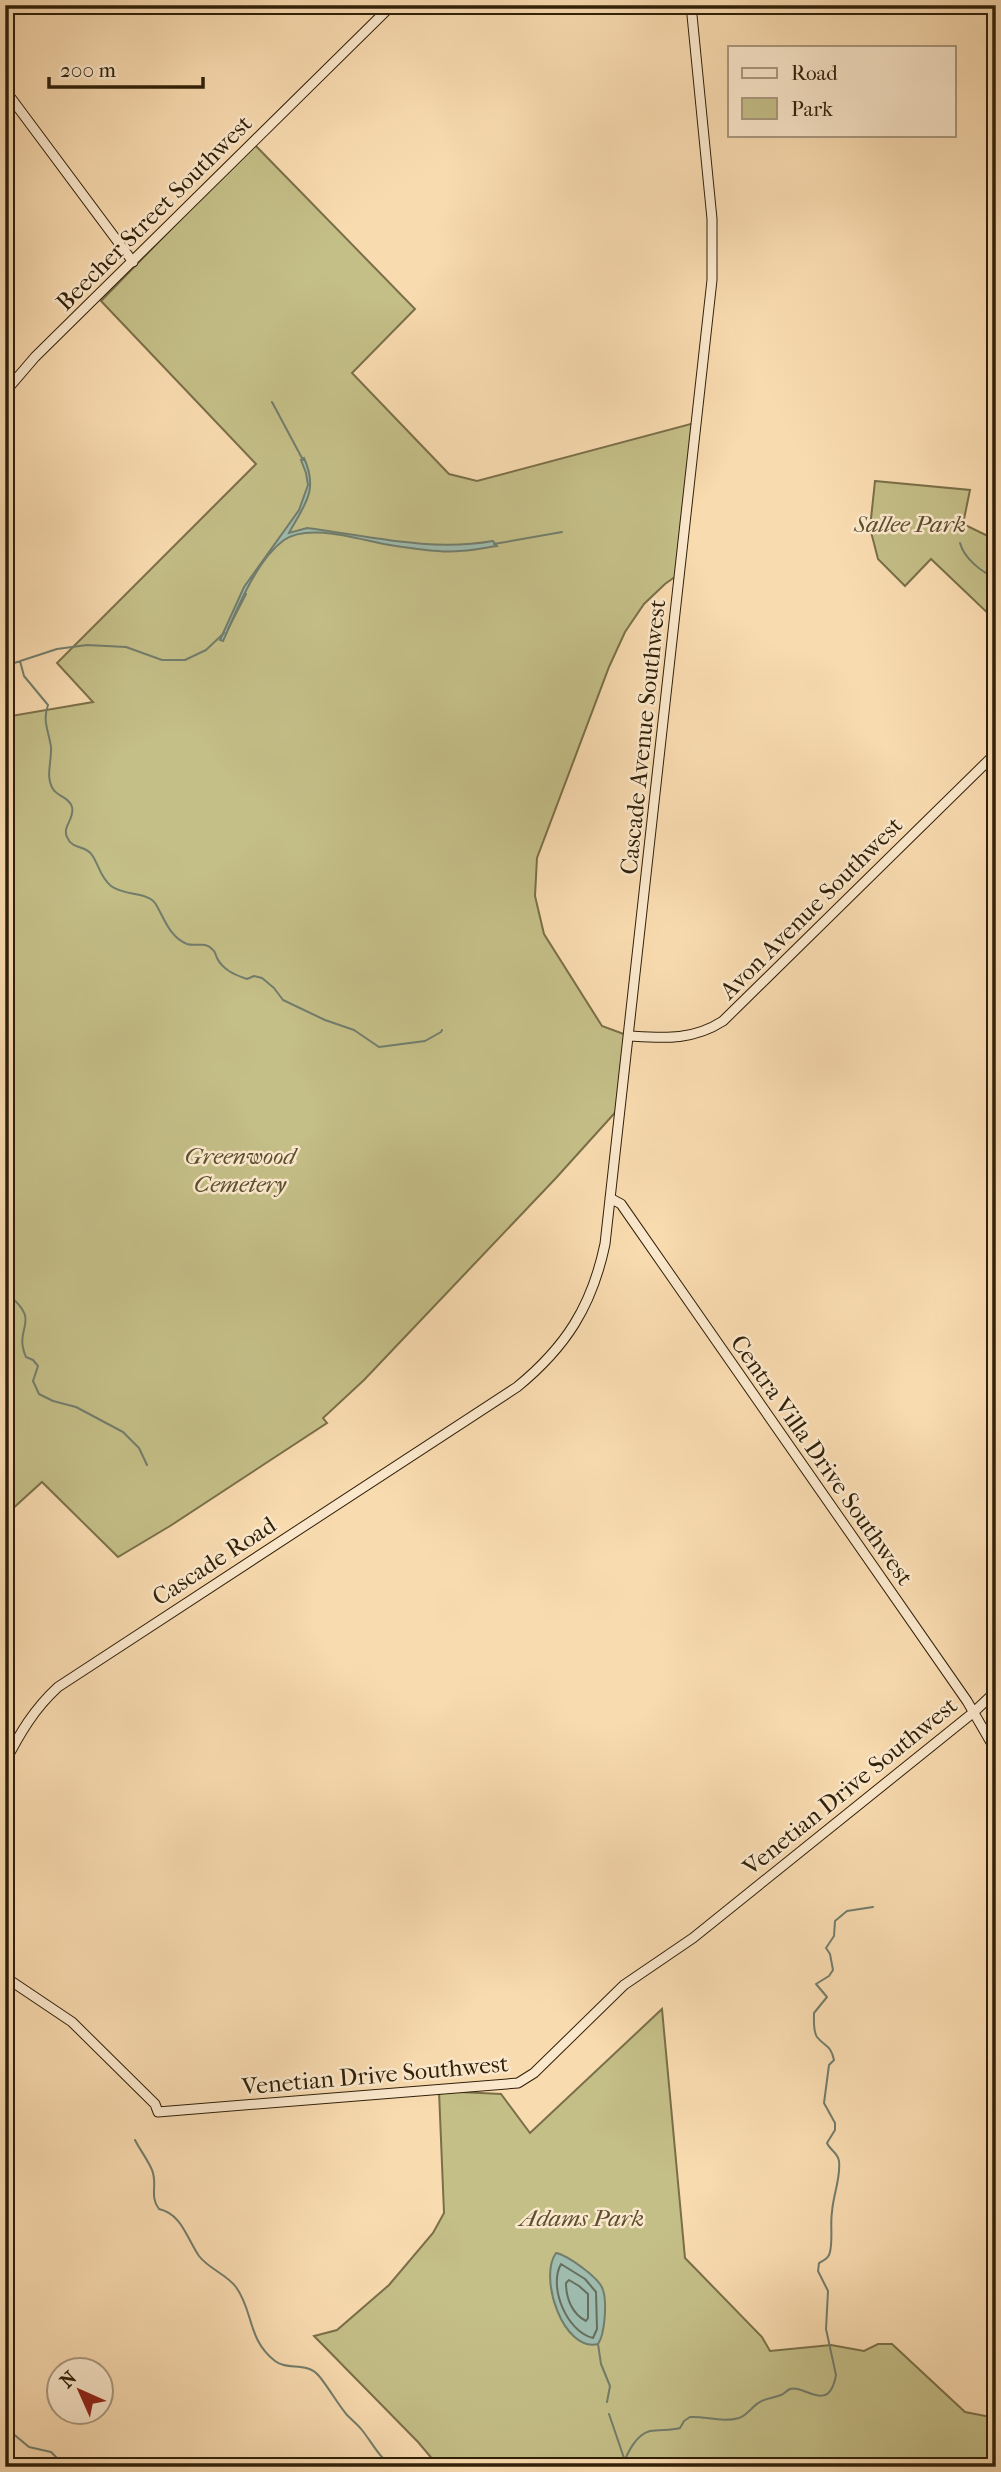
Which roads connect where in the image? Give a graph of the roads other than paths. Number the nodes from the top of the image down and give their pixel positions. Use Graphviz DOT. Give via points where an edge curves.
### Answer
graph roads {
  1 [pos="392,5"];
  2 [pos="691,5"];
  3 [pos="5,90"];
  4 [pos="133,262"];
  5 [pos="5,392"];
  6 [pos="996,753"];
  7 [pos="629,1036"];
  8 [pos="610,1198"];
  9 [pos="469,1418"];
  10 [pos="996,1691"];
  11 [pos="974,1712"];
  12 [pos="996,1751"];
  13 [pos="5,1762"];
  14 [pos="5,1977"];
  1 -- 4 [label="street, Beecher Street Southwest"];
  2 -- 7 [label="street, Cascade Avenue Southwest" via="712,219 712,280"];
  3 -- 4 [label="street"];
  4 -- 5 [label="street, Beecher Street Southwest"];
  6 -- 7 [label="street, Avon Avenue Southwest" via="723,1021 680,1038"];
  7 -- 8 [label="street, Cascade Avenue Southwest"];
  8 -- 9 [label="street, Cascade Avenue Southwest" via="600,1269 575,1325 536,1371"];
  8 -- 11 [label="street, Centra Villa Drive Southwest" via="621,1204"];
  9 -- 13 [label="street, Cascade Road" via="69,1678 35,1710"];
  10 -- 11 [label="street, Venetian Drive Southwest"];
  11 -- 12 [label="street, Centra Villa Drive Southwest"];
  11 -- 14 [label="street, Venetian Drive Southwest" via="693,1938 624,1985 534,2073 518,2083 158,2112 72,2022"];
}
